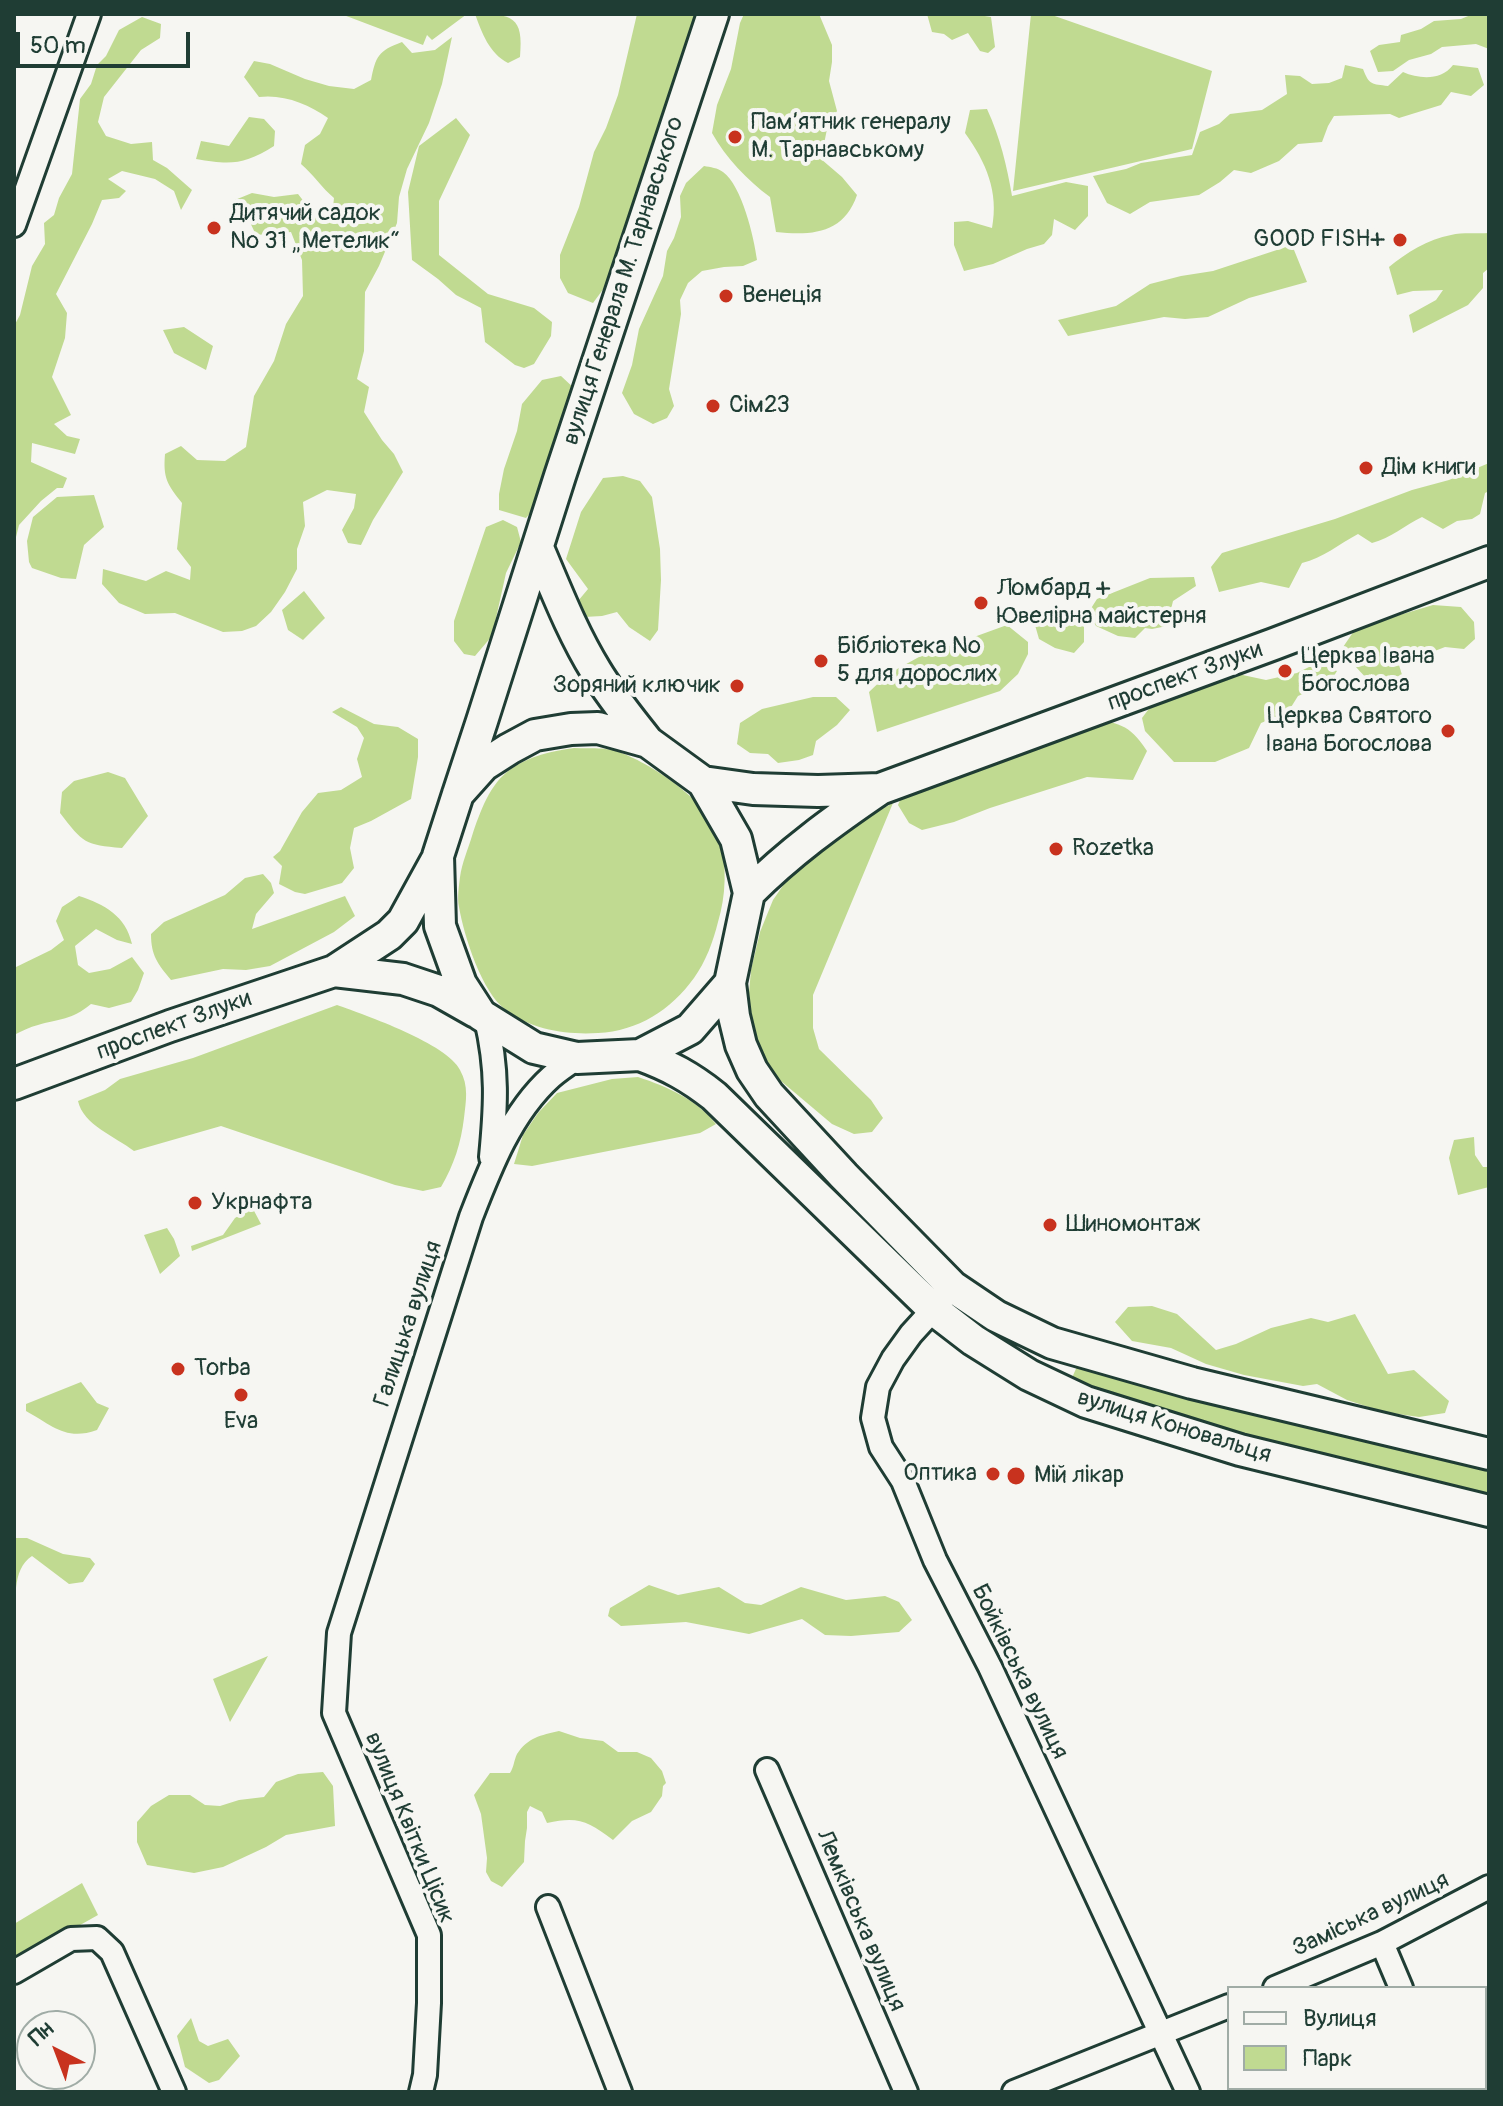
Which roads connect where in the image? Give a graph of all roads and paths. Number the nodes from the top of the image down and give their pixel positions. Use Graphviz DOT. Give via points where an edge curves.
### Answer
graph roads {
  1 [pos="89,14"];
  2 [pos="713,14"];
  3 [pos="14,225"];
  4 [pos="538,548"];
  5 [pos="1489,562"];
  6 [pos="648,742"];
  7 [pos="703,782"];
  8 [pos="880,789"];
  9 [pos="458,794"];
  10 [pos="438,856"];
  11 [pos="749,893"];
  12 [pos="334,971"];
  13 [pos="730,983"];
  14 [pos="484,1017"];
  15 [pos="640,1055"];
  16 [pos="577,1058"];
  17 [pos="14,1084"];
  18 [pos="490,1166"];
  19 [pos="844,1176"];
  20 [pos="819,1200"];
  21 [pos="943,1298"];
  22 [pos="1052,1343"];
  23 [pos="1029,1375"];
  24 [pos="1489,1454"];
  25 [pos="1489,1511"];
  26 [pos="339,1633"];
  27 [pos="767,1770"];
  28 [pos="1489,1887"];
  29 [pos="548,1907"];
  30 [pos="1382,1943"];
  31 [pos="14,1972"];
  32 [pos="1280,1986"];
  33 [pos="1400,1986"];
  34 [pos="1227,2007"];
  35 [pos="1162,2033"];
  36 [pos="174,2092"];
  37 [pos="421,2092"];
  38 [pos="620,2092"];
  39 [pos="906,2092"];
  40 [pos="1014,2092"];
  41 [pos="1188,2092"];
  1 -- 3 [label="street"];
  2 -- 4 [label="main road, вулиця Генерала М. Тарнавського"];
  4 -- 6 [label="main road" via="597,672"];
  4 -- 9 [label="main road, вулиця Генерала М. Тарнавського"];
  5 -- 8 [label="main road, проспект Злуки"];
  6 -- 7 [label="main road"];
  6 -- 9 [label="main road" via="598,728 535,735 484,765"];
  7 -- 8 [label="main road, проспект Злуки" via="753,789"];
  7 -- 11 [label="main road" via="736,839"];
  8 -- 11 [label="main road, проспект Злуки" via="778,864"];
  9 -- 10 [label="main road, вулиця Генерала М. Тарнавського"];
  10 -- 12 [label="main road, проспект Злуки" via="403,921"];
  10 -- 14 [label="main road" via="440,926 461,984"];
  11 -- 13 [label="main road"];
  12 -- 14 [label="main road, проспект Злуки" via="403,979 439,991"];
  12 -- 17 [label="main road, проспект Злуки"];
  13 -- 15 [label="main road" via="690,1029"];
  13 -- 19 [label="main road, вулиця Коновальця" via="741,1045 752,1070"];
  14 -- 16 [label="main road, проспект Злуки" via="534,1048"];
  14 -- 18 [label="street" via="496,1079"];
  15 -- 16 [label="main road, проспект Злуки"];
  15 -- 20 [label="main road, вулиця Коновальця" via="691,1077"];
  16 -- 18 [label="street, Галицька вулиця" via="551,1076 523,1108"];
  18 -- 26 [label="street, Галицька вулиця"];
  19 -- 20 [label="main road"];
  19 -- 21 [label="main road, вулиця Коновальця"];
  20 -- 21 [label="main road, вулиця Коновальця"];
  21 -- 22 [label="main road, вулиця Коновальця"];
  21 -- 23 [label="main road, вулиця Коновальця" via="973,1340"];
  21 -- 35 [label="street, Бойківська вулиця" via="911,1334 878,1387 873,1418 881,1447 903,1481 935,1560"];
  22 -- 23 [label="main road"];
  22 -- 24 [label="main road, вулиця Коновальця" via="1192,1383"];
  23 -- 25 [label="main road, вулиця Коновальця" via="1086,1402 1240,1450"];
  26 -- 37 [label="street, вулиця Квітки Цісик" via="334,1713 429,1935"];
  27 -- 39 [label="street, Лемківська вулиця"];
  28 -- 30 [label="street, Заміська вулиця"];
  29 -- 38 [label="street"];
  30 -- 32 [label="street, Заміська вулиця"];
  30 -- 33 [label="street"];
  31 -- 36 [label="street" via="71,1939 97,1938 112,1952"];
  34 -- 35 [label="street"];
  35 -- 40 [label="street"];
  35 -- 41 [label="street, Бойківська вулиця"];
}
